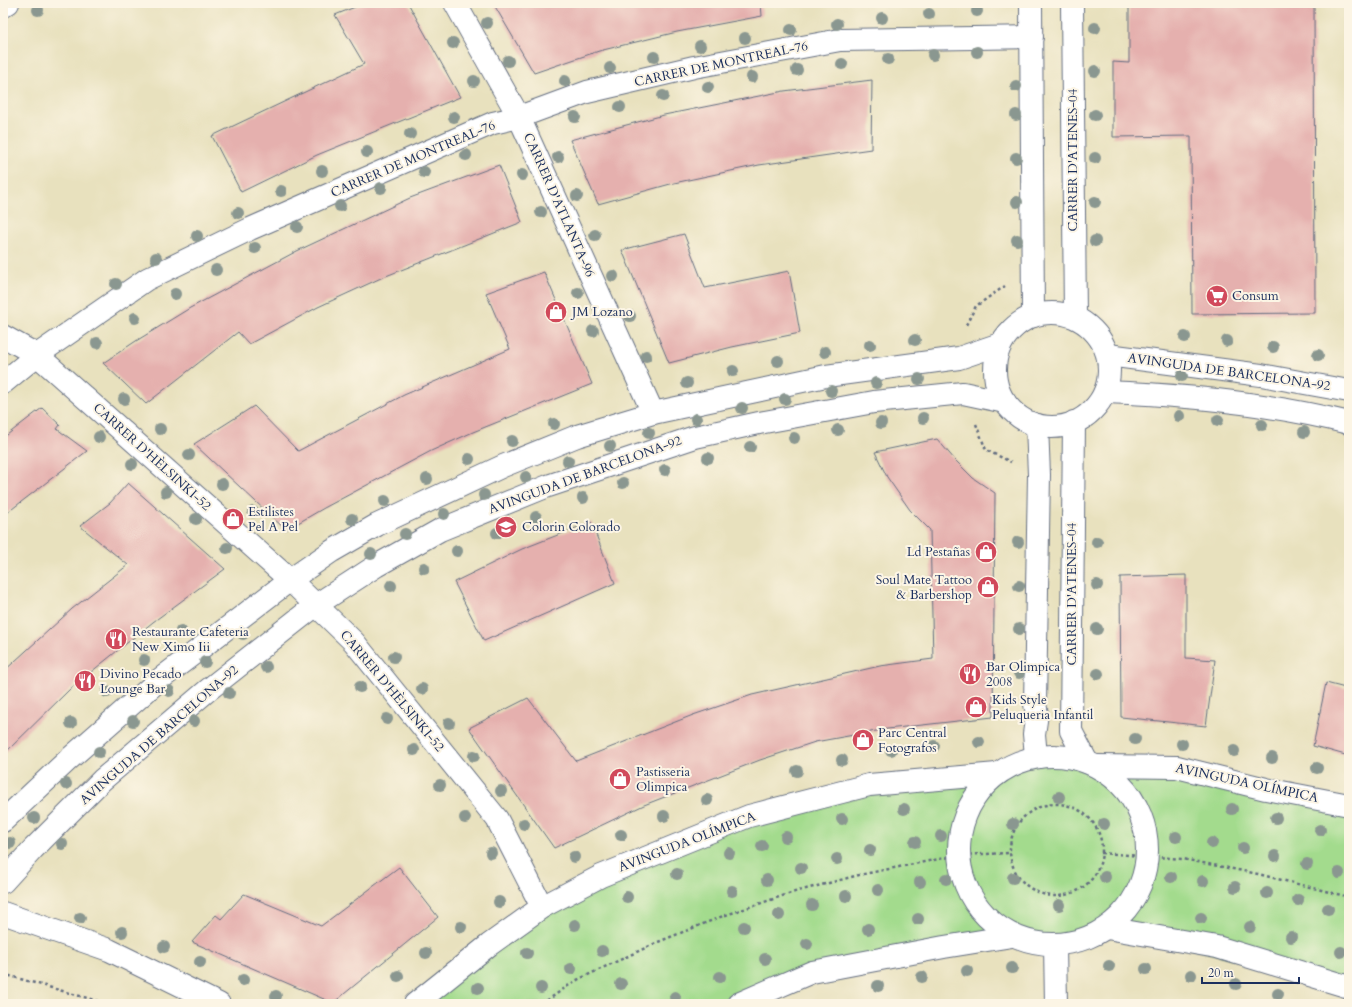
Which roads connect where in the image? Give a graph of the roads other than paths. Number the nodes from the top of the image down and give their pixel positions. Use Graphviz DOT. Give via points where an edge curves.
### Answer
graph roads {
  1 [pos="8,3"];
  2 [pos="456,3"];
  3 [pos="1031,3"];
  4 [pos="1072,3"];
  5 [pos="3,6"];
  6 [pos="1032,37"];
  7 [pos="519,117"];
  8 [pos="1033,316"];
  9 [pos="1075,317"];
  10 [pos="3,336"];
  11 [pos="1000,344"];
  12 [pos="37,355"];
  13 [pos="1108,355"];
  14 [pos="3,383"];
  15 [pos="1349,391"];
  16 [pos="1105,392"];
  17 [pos="1005,402"];
  18 [pos="653,413"];
  19 [pos="1074,422"];
  20 [pos="1349,423"];
  21 [pos="1037,425"];
  22 [pos="290,580"];
  23 [pos="316,605"];
  24 [pos="1036,756"];
  25 [pos="1092,764"];
  26 [pos="997,774"];
  27 [pos="1349,805"];
  28 [pos="3,821"];
  29 [pos="3,882"];
  30 [pos="542,907"];
  31 [pos="3,913"];
  32 [pos="1107,928"];
  33 [pos="1012,936"];
  34 [pos="1055,945"];
  35 [pos="1349,987"];
  36 [pos="219,1004"];
  37 [pos="415,1004"];
  38 [pos="738,1004"];
  39 [pos="1056,1004"];
  1 -- 5 [label="street"];
  2 -- 7 [label="street, CARRER D'ATLANTA-96"];
  3 -- 6 [label="street"];
  4 -- 9 [label="street, CARRER D'ATENES-04"];
  6 -- 7 [label="street, CARRER DE MONTREAL-76" via="840,40 679,70 587,92"];
  6 -- 8 [label="street"];
  7 -- 12 [label="street, CARRER DE MONTREAL-76" via="493,123 250,228 147,279"];
  7 -- 18 [label="street, CARRER D'ATLANTA-96"];
  8 -- 9 [label="street" via="1051,313"];
  8 -- 11 [label="street" via="1016,326"];
  9 -- 13 [label="street" via="1099,336"];
  10 -- 12 [label="street, CARRER D'HÈLSINKI-52"];
  11 -- 17 [label="street" via="995,362 996,379"];
  11 -- 18 [label="street" via="959,358 826,376"];
  12 -- 14 [label="street, CARRER DE MONTREAL-76"];
  12 -- 22 [label="street, CARRER D'HÈLSINKI-52"];
  13 -- 15 [label="street, AVINGUDA DE BARCELONA-92" via="1261,375"];
  13 -- 16 [label="street" via="1110,373"];
  16 -- 19 [label="street" via="1087,416"];
  16 -- 20 [label="street" via="1222,400"];
  17 -- 21 [label="street" via="1019,416"];
  17 -- 23 [label="street, AVINGUDA DE BARCELONA-92" via="963,392 874,402 695,437 548,486 440,530 376,566"];
  18 -- 22 [label="street" via="576,436 496,469 377,525 332,551"];
  19 -- 21 [label="street" via="1055,427"];
  19 -- 25 [label="street, CARRER D'ATENES-04" via="1071,731"];
  21 -- 24 [label="street" via="1039,475 1035,704 1037,714 1034,734"];
  22 -- 23 [label="street, CARRER D'HÈLSINKI-52"];
  22 -- 28 [label="street" via="159,680"];
  23 -- 29 [label="street, AVINGUDA DE BARCELONA-92" via="208,690 102,780"];
  23 -- 30 [label="street, CARRER D'HÈLSINKI-52" via="354,642 497,819"];
  24 -- 25 [label="street, AVINGUDA OLÍMPICA" via="1060,756"];
  24 -- 26 [label="street"];
  25 -- 27 [label="street, AVINGUDA OLÍMPICA" via="1177,767 1266,789"];
  25 -- 32 [label="street" via="1130,795 1146,828 1146,871 1129,908"];
  26 -- 30 [label="street, AVINGUDA OLÍMPICA" via="869,785 749,816 601,876"];
  26 -- 33 [label="street" via="974,798 960,835 959,864 978,908"];
  30 -- 37 [label="street, AVINGUDA OLÍMPICA"];
  31 -- 36 [label="street" via="109,950"];
  32 -- 34 [label="street" via="1079,941"];
  32 -- 35 [label="street" via="1217,947"];
  33 -- 34 [label="street" via="1038,944"];
  33 -- 38 [label="street" via="812,972"];
  34 -- 39 [label="street"];
}
